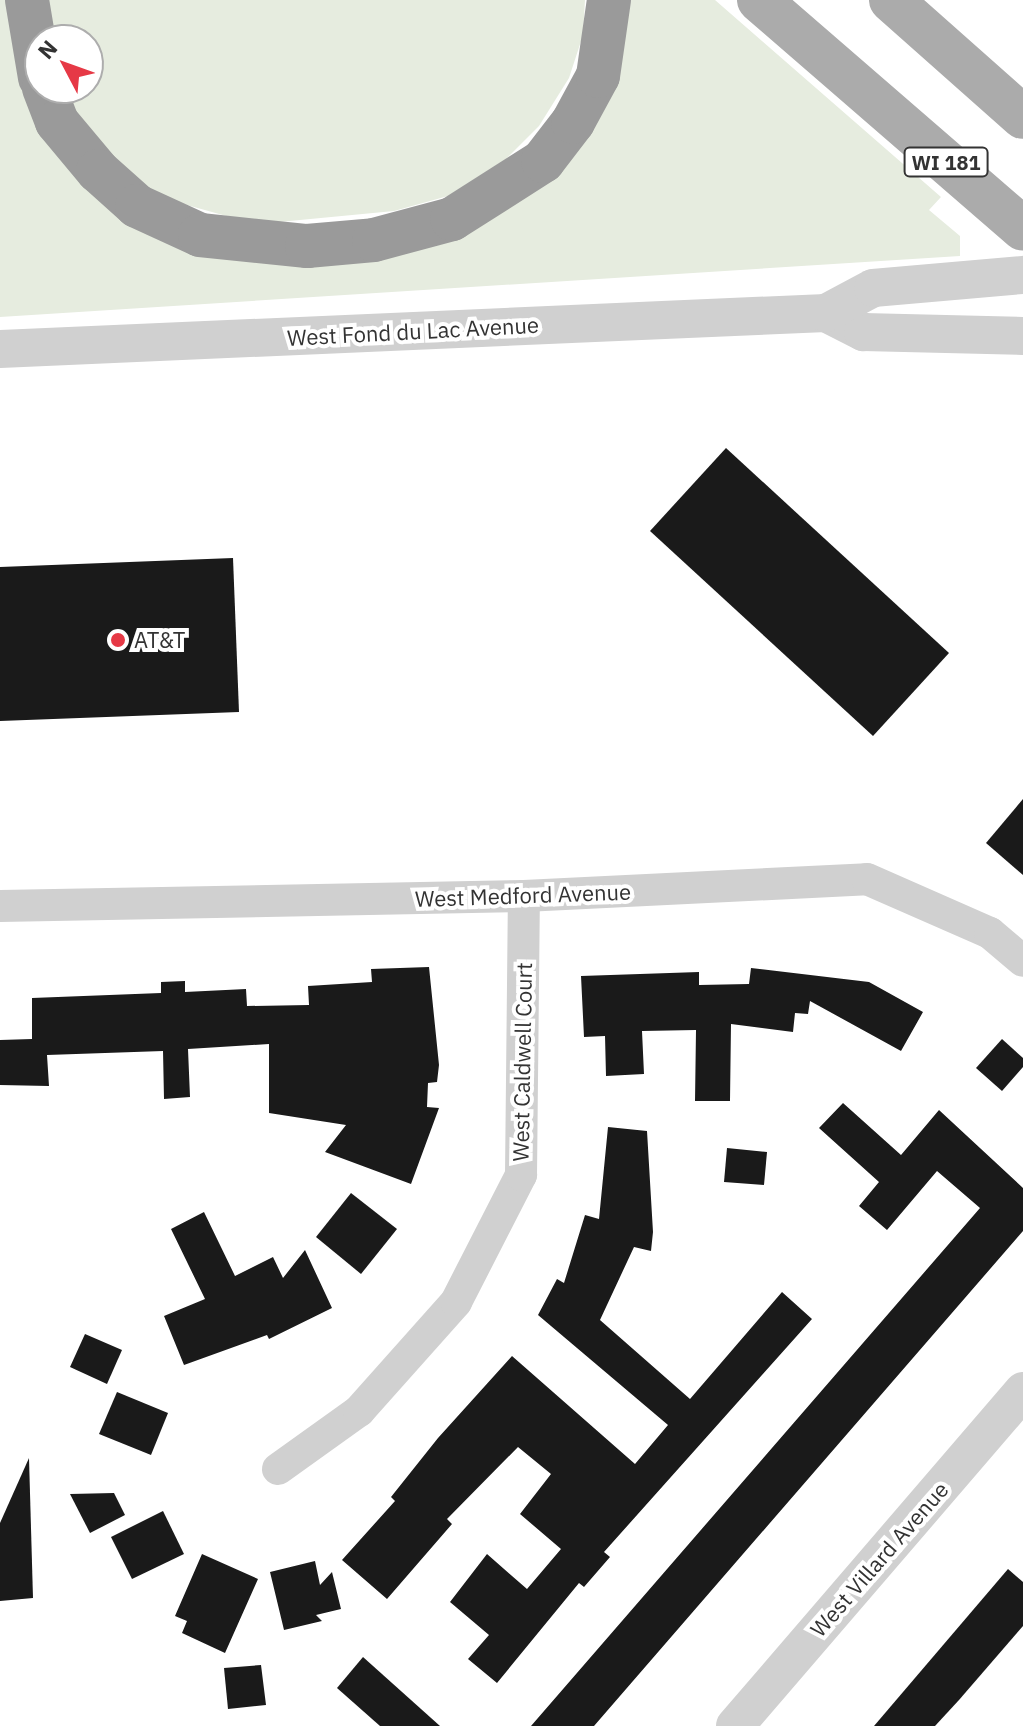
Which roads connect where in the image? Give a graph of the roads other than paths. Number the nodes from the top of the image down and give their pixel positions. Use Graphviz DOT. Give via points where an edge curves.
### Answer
graph roads {
  1 [pos="27,0"];
  2 [pos="609,0"];
  3 [pos="759,0"];
  4 [pos="891,0"];
  5 [pos="31,24"];
  6 [pos="50,104"];
  7 [pos="1023,117"];
  8 [pos="1023,229"];
  9 [pos="1023,275"];
  10 [pos="826,313"];
  11 [pos="1023,336"];
  12 [pos="0,349"];
  13 [pos="524,896"];
  14 [pos="0,906"];
  15 [pos="1023,961"];
  16 [pos="1023,1391"];
  17 [pos="278,1469"];
  18 [pos="735,1726"];
  1 -- 5 [label="highway"];
  2 -- 6 [label="highway" via="598,76 573,122 543,161 452,219 374,240 307,246 200,235 137,206 98,171 57,122"];
  3 -- 8 [label="main road, WI 181"];
  4 -- 7 [label="main road"];
  9 -- 10 [label="street, West Fond du Lac Avenue" via="873,288"];
  10 -- 11 [label="street, West Fond du Lac Avenue" via="863,332"];
  10 -- 12 [label="street, West Fond du Lac Avenue"];
  13 -- 14 [label="street, West Medford Avenue"];
  13 -- 15 [label="street, West Medford Avenue" via="867,879 990,933"];
  13 -- 17 [label="street, West Caldwell Court" via="521,1175 456,1302 359,1411"];
  16 -- 18 [label="street, West Villard Avenue"];
}
